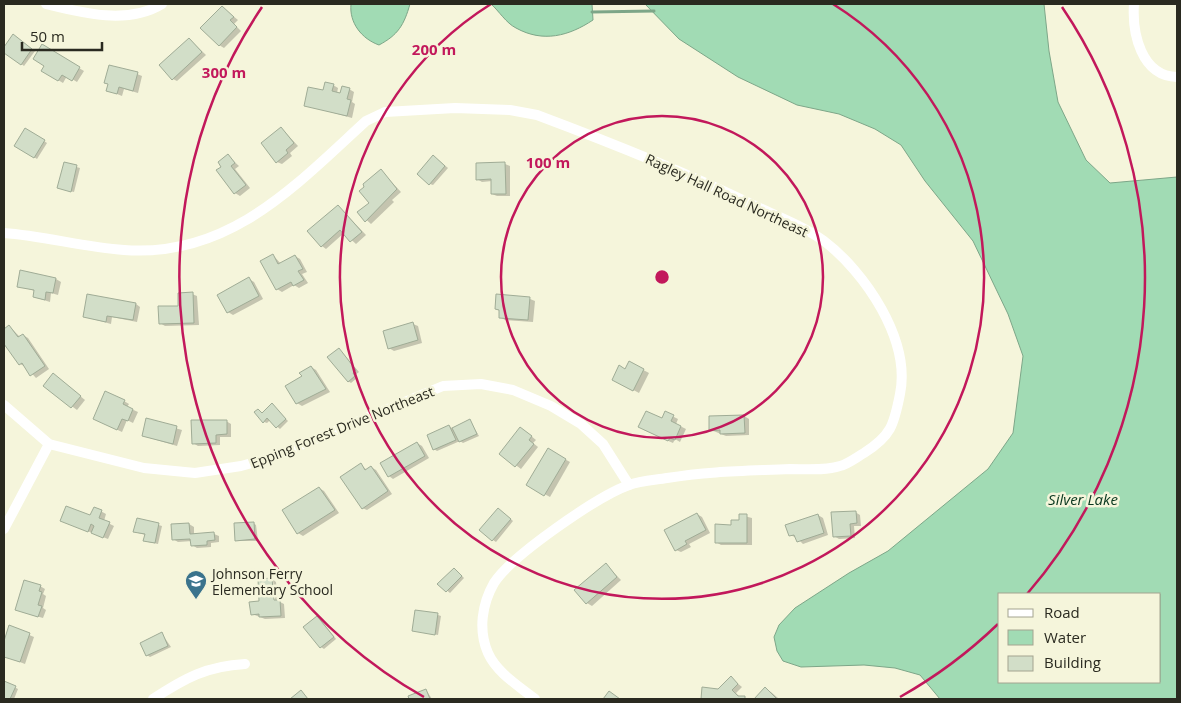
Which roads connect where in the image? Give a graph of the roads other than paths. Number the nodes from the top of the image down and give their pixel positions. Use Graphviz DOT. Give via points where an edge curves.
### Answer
graph roads {
  1 [pos="46,4"];
  2 [pos="162,4"];
  3 [pos="1134,4"];
  4 [pos="1177,77"];
  5 [pos="4,233"];
  6 [pos="4,405"];
  7 [pos="49,444"];
  8 [pos="629,485"];
  9 [pos="4,529"];
  10 [pos="245,664"];
  11 [pos="153,699"];
  12 [pos="535,699"];
  1 -- 2 [label="street" via="108,16 142,12"];
  3 -- 4 [label="street" via="1133,32 1139,48 1156,72"];
  5 -- 8 [label="street, Ragley Hall Road Northeast" via="29,234 125,251 153,252 192,245 222,234 270,205 366,121 384,112 454,108 510,110 537,115 704,181 824,241 852,268 876,299 889,320 896,341 902,389 896,419 882,441 838,467 723,470"];
  6 -- 7 [label="street, Epping Forest Drive Northeast"];
  7 -- 8 [label="street, Epping Forest Drive Northeast" via="144,468 195,473 270,458 443,386 481,384 513,390 552,406 581,424 603,444"];
  7 -- 9 [label="street"];
  8 -- 12 [label="street, Ragley Hall Road Northeast" via="557,527 495,582 482,616 488,655 502,673"];
  10 -- 11 [label="street" via="208,669"];
}
